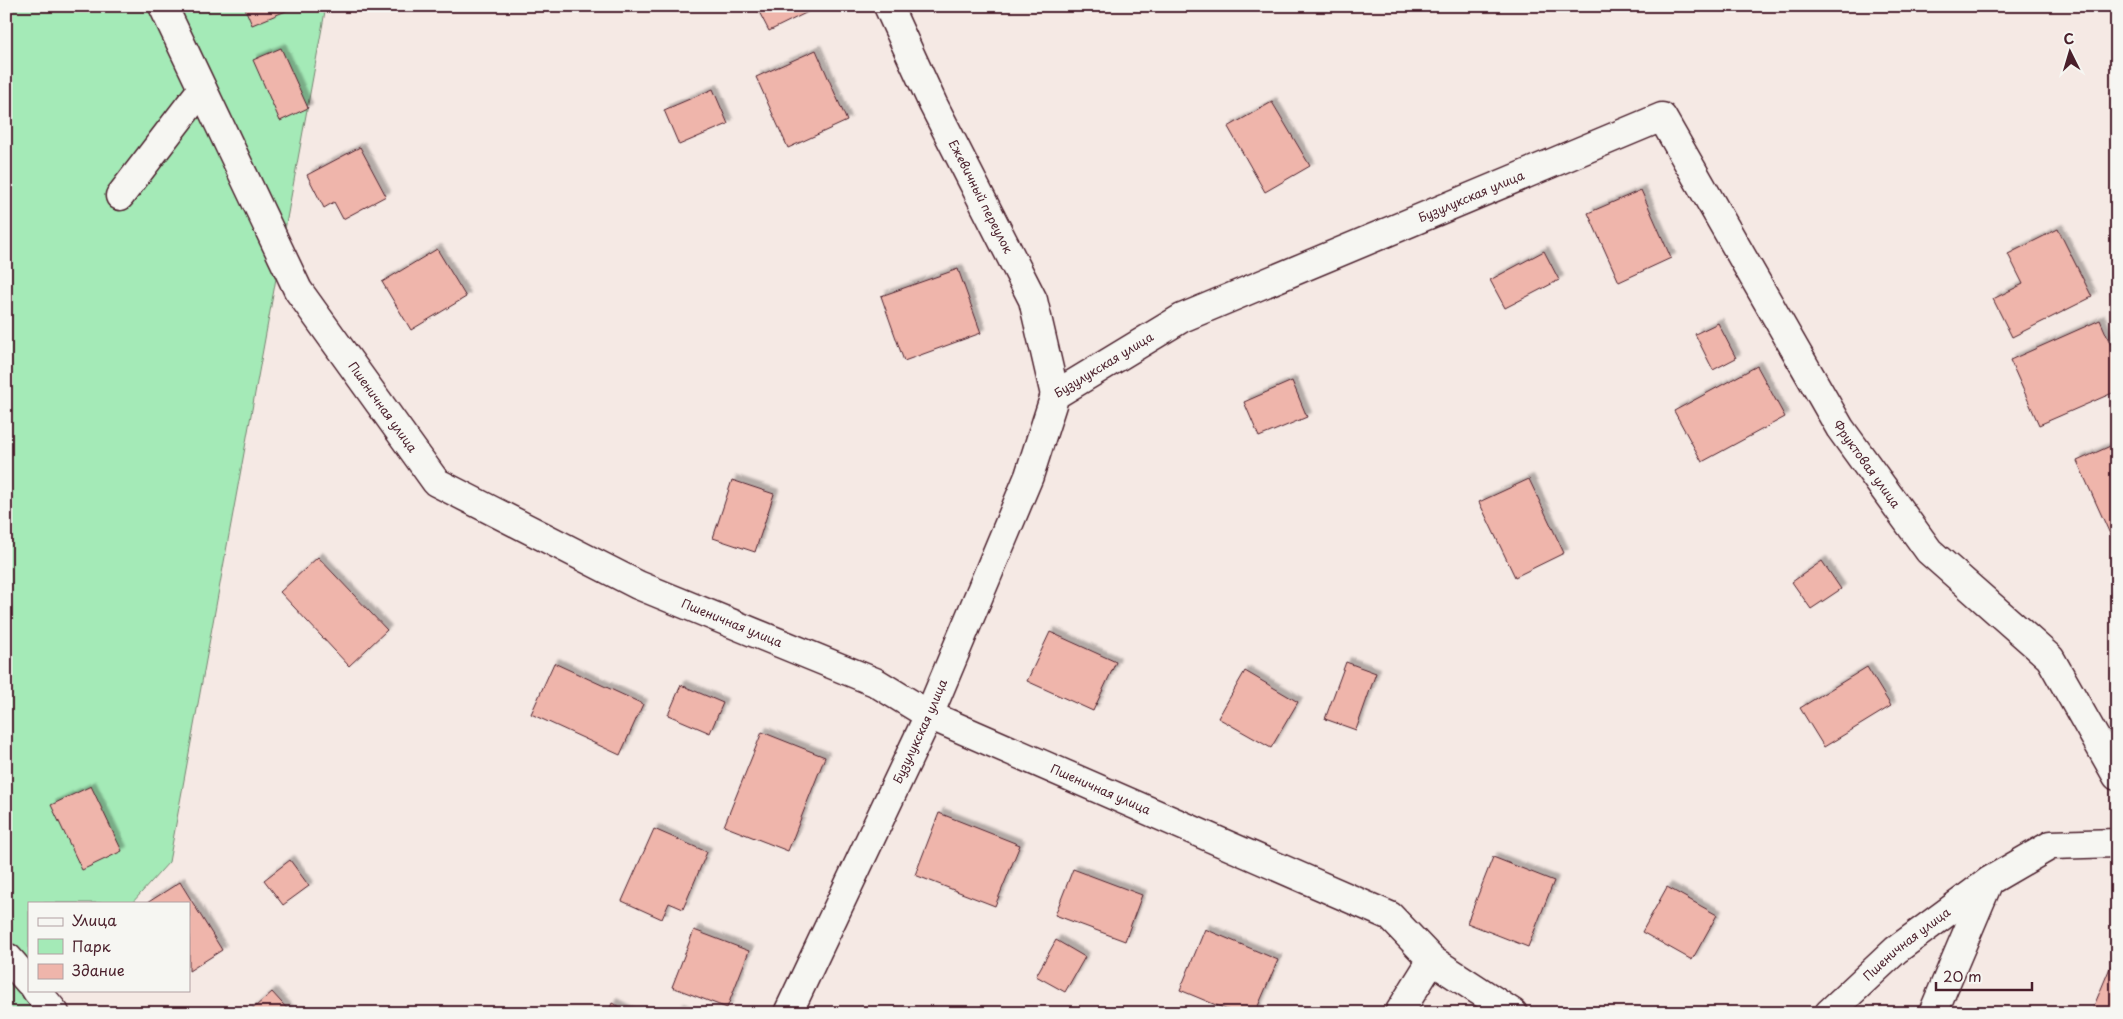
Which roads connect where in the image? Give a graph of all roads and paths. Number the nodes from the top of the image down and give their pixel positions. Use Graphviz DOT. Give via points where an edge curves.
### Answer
graph roads {
  1 [pos="162,6"];
  2 [pos="888,6"];
  3 [pos="202,89"];
  4 [pos="1662,117"];
  5 [pos="120,196"];
  6 [pos="1055,395"];
  7 [pos="929,715"];
  8 [pos="2117,776"];
  9 [pos="2117,843"];
  10 [pos="1989,881"];
  11 [pos="8,958"];
  12 [pos="1432,960"];
  13 [pos="28,981"];
  14 [pos="38,992"];
  15 [pos="55,1013"];
  16 [pos="788,1013"];
  17 [pos="1399,1013"];
  18 [pos="1513,1013"];
  19 [pos="1829,1013"];
  20 [pos="1933,1013"];
  1 -- 3 [label="street, Пшеничная улица"];
  2 -- 6 [label="street, Ежевичный переулок" via="933,104 1033,300"];
  3 -- 5 [label="street"];
  3 -- 7 [label="street, Пшеничная улица" via="298,290 436,482 638,585 875,682"];
  4 -- 6 [label="street, Бузулукская улица" via="1182,318"];
  4 -- 8 [label="street, Фруктовая улица" via="1840,428 1929,551 2050,658"];
  6 -- 7 [label="street, Бузулукская улица" via="1029,476"];
  7 -- 12 [label="street, Пшеничная улица" via="1390,916"];
  7 -- 16 [label="street, Бузулукская улица"];
  9 -- 10 [label="street, Пшеничная улица" via="2050,845"];
  10 -- 19 [label="street, Пшеничная улица" via="1896,950"];
  10 -- 20 [label="street"];
  11 -- 13 [label="street"];
  12 -- 17 [label="street"];
  12 -- 18 [label="street, Пшеничная улица"];
  14 -- 15 [label="street"];
}
